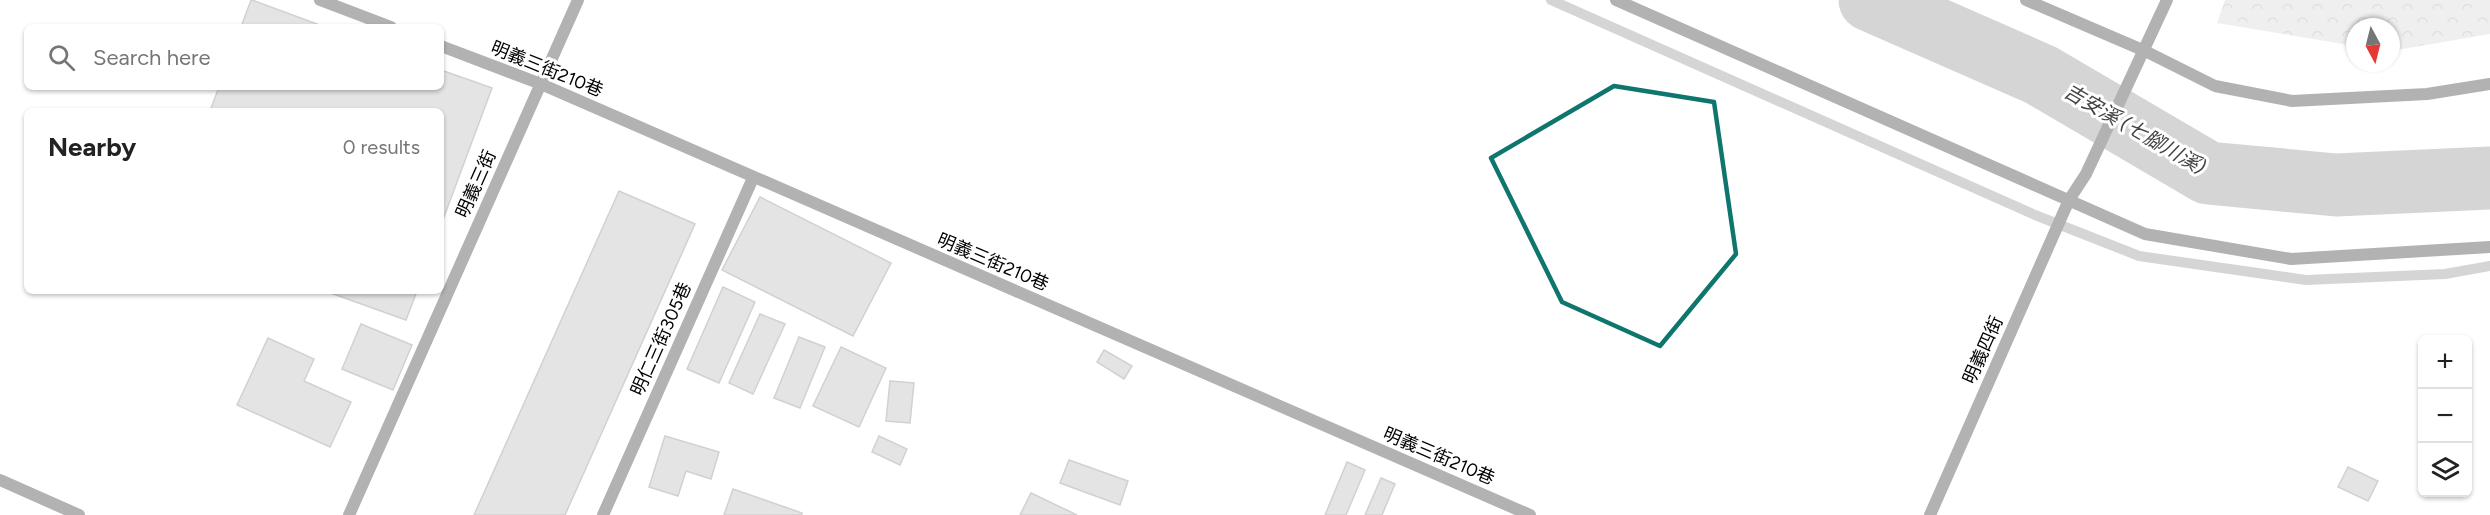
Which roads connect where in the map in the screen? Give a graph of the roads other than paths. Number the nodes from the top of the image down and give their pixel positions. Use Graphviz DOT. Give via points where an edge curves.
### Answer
graph roads {
  1 [pos="320,0"];
  2 [pos="578,0"];
  3 [pos="1616,0"];
  4 [pos="2026,0"];
  5 [pos="2167,0"];
  6 [pos="383,24"];
  7 [pos="444,47"];
  8 [pos="2145,51"];
  9 [pos="541,84"];
  10 [pos="2490,84"];
  11 [pos="753,178"];
  12 [pos="2068,200"];
  13 [pos="2486,251"];
  14 [pos="0,480"];
  15 [pos="79,515"];
  16 [pos="349,515"];
  17 [pos="603,515"];
  18 [pos="1530,515"];
  19 [pos="1930,515"];
  1 -- 6 [label="street"];
  2 -- 9 [label="street, 明義三街"];
  3 -- 12 [label="street"];
  4 -- 8 [label="street"];
  5 -- 8 [label="street, 明義四街"];
  7 -- 9 [label="street, 明義三街210巷"];
  8 -- 10 [label="street" via="2215,86 2292,101 2427,94"];
  8 -- 12 [label="street, 明義四街" via="2086,174"];
  9 -- 11 [label="street, 明義三街210巷"];
  9 -- 16 [label="street, 明義三街"];
  11 -- 17 [label="street, 明仁三街305巷"];
  11 -- 18 [label="street, 明義三街210巷"];
  12 -- 13 [label="street" via="2145,234 2291,259"];
  12 -- 19 [label="street, 明義四街"];
  14 -- 15 [label="street"];
}
